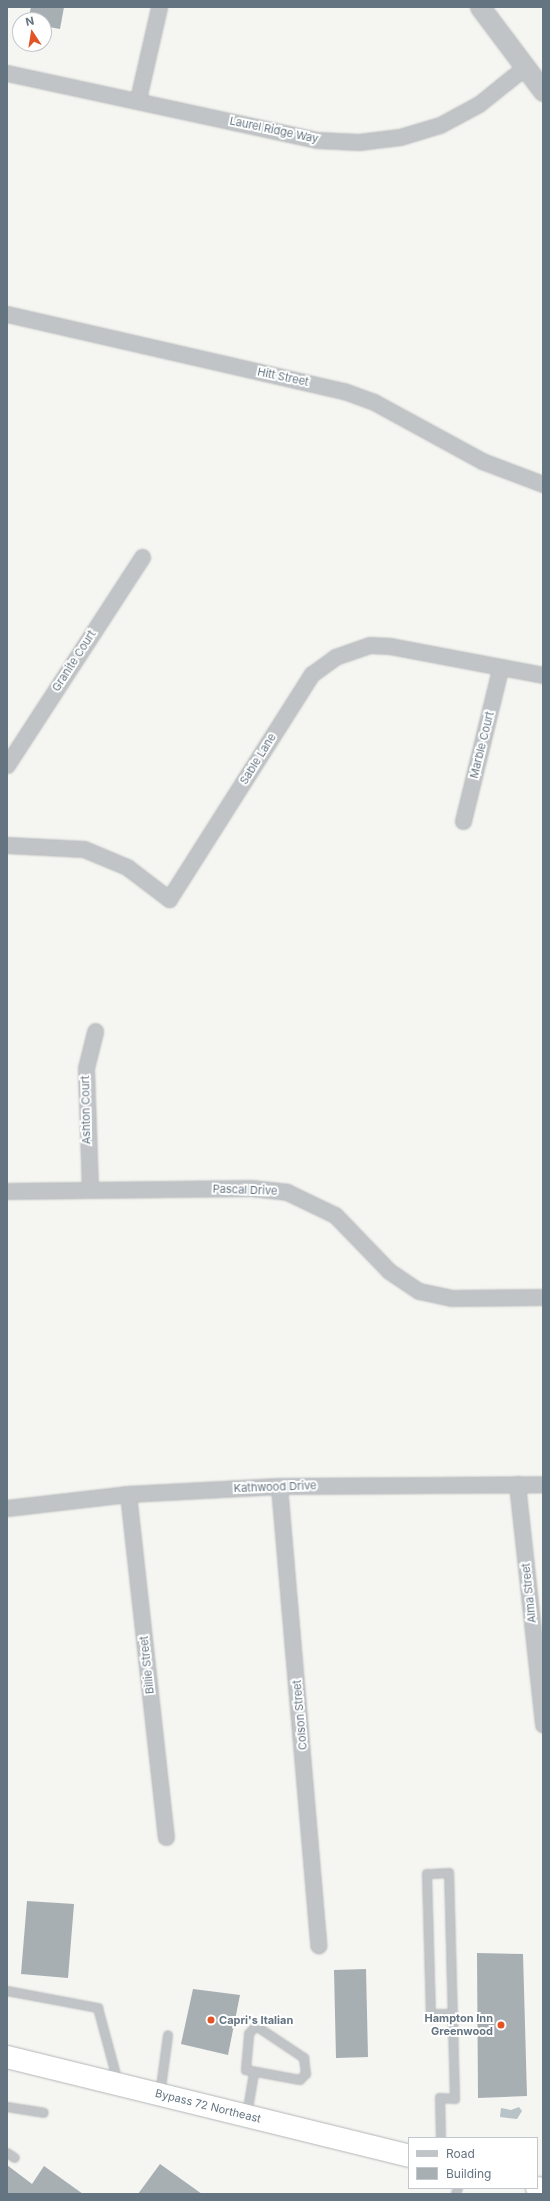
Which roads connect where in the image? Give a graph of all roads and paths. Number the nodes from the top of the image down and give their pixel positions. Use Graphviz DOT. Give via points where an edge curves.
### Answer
graph roads {
  1 [pos="159,7"];
  2 [pos="480,7"];
  3 [pos="525,67"];
  4 [pos="7,73"];
  5 [pos="543,91"];
  6 [pos="138,99"];
  7 [pos="7,314"];
  8 [pos="543,484"];
  9 [pos="142,557"];
  10 [pos="500,669"];
  11 [pos="543,675"];
  12 [pos="7,765"];
  13 [pos="464,821"];
  14 [pos="7,845"];
  15 [pos="96,1031"];
  16 [pos="90,1190"];
  17 [pos="7,1191"];
  18 [pos="543,1297"];
  19 [pos="517,1484"];
  20 [pos="543,1484"];
  21 [pos="279,1486"];
  22 [pos="128,1494"];
  23 [pos="7,1508"];
  24 [pos="543,1725"];
  25 [pos="166,1837"];
  26 [pos="318,1945"];
  27 [pos="7,1991"];
  28 [pos="452,2014"];
  29 [pos="168,2036"];
  30 [pos="7,2057"];
  31 [pos="254,2072"];
  32 [pos="119,2084"];
  33 [pos="160,2095"];
  34 [pos="7,2107"];
  35 [pos="44,2113"];
  36 [pos="247,2115"];
  37 [pos="441,2137"];
  38 [pos="7,2153"];
  39 [pos="408,2156"];
  40 [pos="15,2158"];
  1 -- 6 [label="street"];
  2 -- 3 [label="street"];
  3 -- 5 [label="street"];
  3 -- 6 [label="street, Laurel Ridge Way" via="479,104 440,125 400,137 359,142 317,140"];
  4 -- 6 [label="street, Laurel Ridge Way"];
  7 -- 8 [label="street, Hitt Street" via="344,391 374,402 482,461"];
  9 -- 12 [label="street, Granite Court"];
  10 -- 11 [label="street, Sable Lane"];
  10 -- 13 [label="street, Marble Court"];
  10 -- 14 [label="street, Sable Lane" via="390,646 370,645 335,657 312,674 169,899 127,867 84,849"];
  15 -- 16 [label="street, Ashton Court" via="86,1068"];
  16 -- 17 [label="street, Pascal Drive"];
  16 -- 18 [label="street, Pascal Drive" via="251,1188 287,1192 335,1215 389,1271 420,1291 451,1298"];
  19 -- 20 [label="street, Kathwood Drive"];
  19 -- 21 [label="street, Kathwood Drive"];
  19 -- 24 [label="street, Alma Street"];
  21 -- 22 [label="street, Kathwood Drive"];
  21 -- 26 [label="street, Colson Street"];
  22 -- 23 [label="street, Kathwood Drive"];
  22 -- 25 [label="street, Billie Street"];
  27 -- 32 [label="lane" via="98,2008"];
  28 -- 28 [label="lane" via="448,1873 426,1874 431,2014"];
  28 -- 37 [label="lane" via="455,2099 440,2098"];
  29 -- 33 [label="lane"];
  30 -- 32 [label="highway, Bypass 72 Northeast"];
  31 -- 31 [label="lane" via="300,2080 306,2074 306,2063 298,2052 256,2026 248,2034 245,2065 246,2070"];
  31 -- 36 [label="lane"];
  32 -- 33 [label="highway, Bypass 72 Northeast"];
  33 -- 36 [label="highway, Bypass 72 Northeast"];
  34 -- 35 [label="lane"];
  36 -- 39 [label="highway, Bypass 72 Northeast"];
  38 -- 40 [label="lane"];
}
